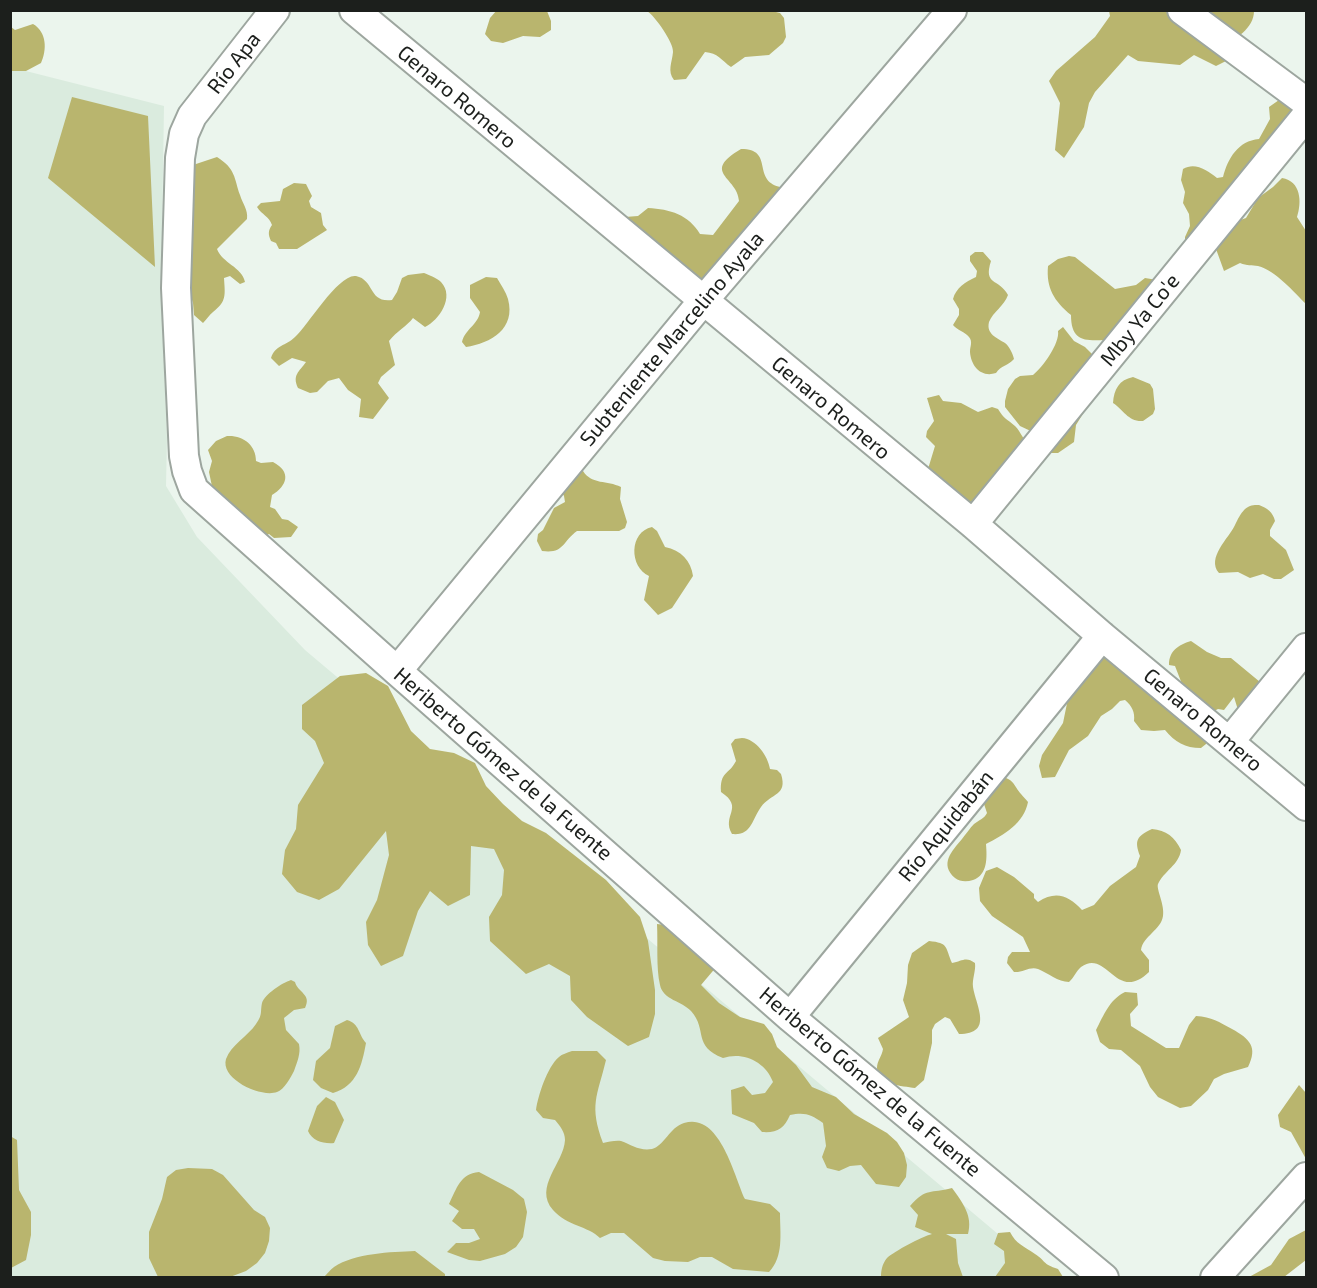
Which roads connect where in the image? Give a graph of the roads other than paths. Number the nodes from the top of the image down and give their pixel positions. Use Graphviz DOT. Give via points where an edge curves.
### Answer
graph roads {
  1 [pos="275,10"];
  2 [pos="354,10"];
  3 [pos="952,10"];
  4 [pos="1182,10"];
  5 [pos="1306,102"];
  6 [pos="192,116"];
  7 [pos="1306,116"];
  8 [pos="702,302"];
  9 [pos="973,524"];
  10 [pos="1102,636"];
  11 [pos="1306,648"];
  12 [pos="397,671"];
  13 [pos="1230,741"];
  14 [pos="1306,806"];
  15 [pos="790,1017"];
  16 [pos="1306,1177"];
  17 [pos="1104,1278"];
  18 [pos="1215,1278"];
  1 -- 6 [label="street, Río Apa"];
  2 -- 8 [label="street, Genaro Romero"];
  3 -- 8 [label="street, Subteniente Marcelino Ayala"];
  4 -- 5 [label="street"];
  6 -- 12 [label="street, Heriberto Gómez de la Fuente" via="180,158 176,288 182,427 187,471 194,490"];
  7 -- 9 [label="street, Mby Ya Co'e"];
  8 -- 9 [label="street, Genaro Romero"];
  8 -- 12 [label="street, Subteniente Marcelino Ayala"];
  9 -- 10 [label="street, Genaro Romero"];
  10 -- 13 [label="street, Genaro Romero"];
  10 -- 15 [label="street, Río Aquidabán"];
  11 -- 13 [label="street"];
  12 -- 15 [label="street, Heriberto Gómez de la Fuente"];
  13 -- 14 [label="street, Genaro Romero"];
  15 -- 17 [label="street, Heriberto Gómez de la Fuente"];
  16 -- 18 [label="street"];
}
